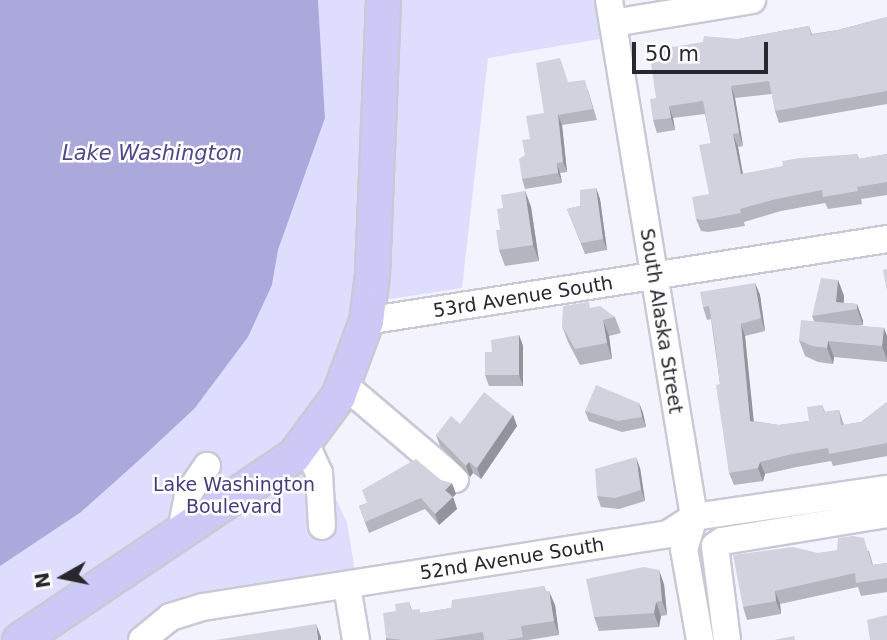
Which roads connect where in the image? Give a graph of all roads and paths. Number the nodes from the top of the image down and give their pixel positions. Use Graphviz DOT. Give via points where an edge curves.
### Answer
graph roads {
  1 [pos="383,0"];
  2 [pos="752,0"];
  3 [pos="611,12"];
  4 [pos="887,239"];
  5 [pos="653,278"];
  6 [pos="366,321"];
  7 [pos="343,384"];
  8 [pos="304,442"];
  9 [pos="207,466"];
  10 [pos="455,479"];
  11 [pos="887,489"];
  12 [pos="887,514"];
  13 [pos="694,517"];
  14 [pos="182,526"];
  15 [pos="322,526"];
  16 [pos="347,586"];
  17 [pos="33,635"];
  18 [pos="142,640"];
  19 [pos="356,640"];
  20 [pos="700,640"];
  21 [pos="727,640"];
  1 -- 6 [label="main road" via="372,274"];
  2 -- 3 [label="street"];
  3 -- 5 [label="street, South Alaska Street"];
  4 -- 5 [label="street, 53rd Avenue South"];
  5 -- 6 [label="street, 53rd Avenue South"];
  5 -- 13 [label="street, South Alaska Street"];
  6 -- 7 [label="main road"];
  7 -- 8 [label="main road"];
  7 -- 10 [label="street"];
  8 -- 14 [label="main road" via="259,482"];
  8 -- 15 [label="street" via="318,473"];
  9 -- 14 [label="street" via="188,494"];
  11 -- 13 [label="street, 52nd Avenue South"];
  12 -- 21 [label="street" via="722,541 713,553"];
  13 -- 16 [label="street, 52nd Avenue South" via="668,534"];
  13 -- 20 [label="street, South Alaska Street" via="684,550"];
  14 -- 17 [label="main road"];
  16 -- 18 [label="street, 52nd Avenue South" via="185,611 158,624"];
  16 -- 19 [label="street"];
}
